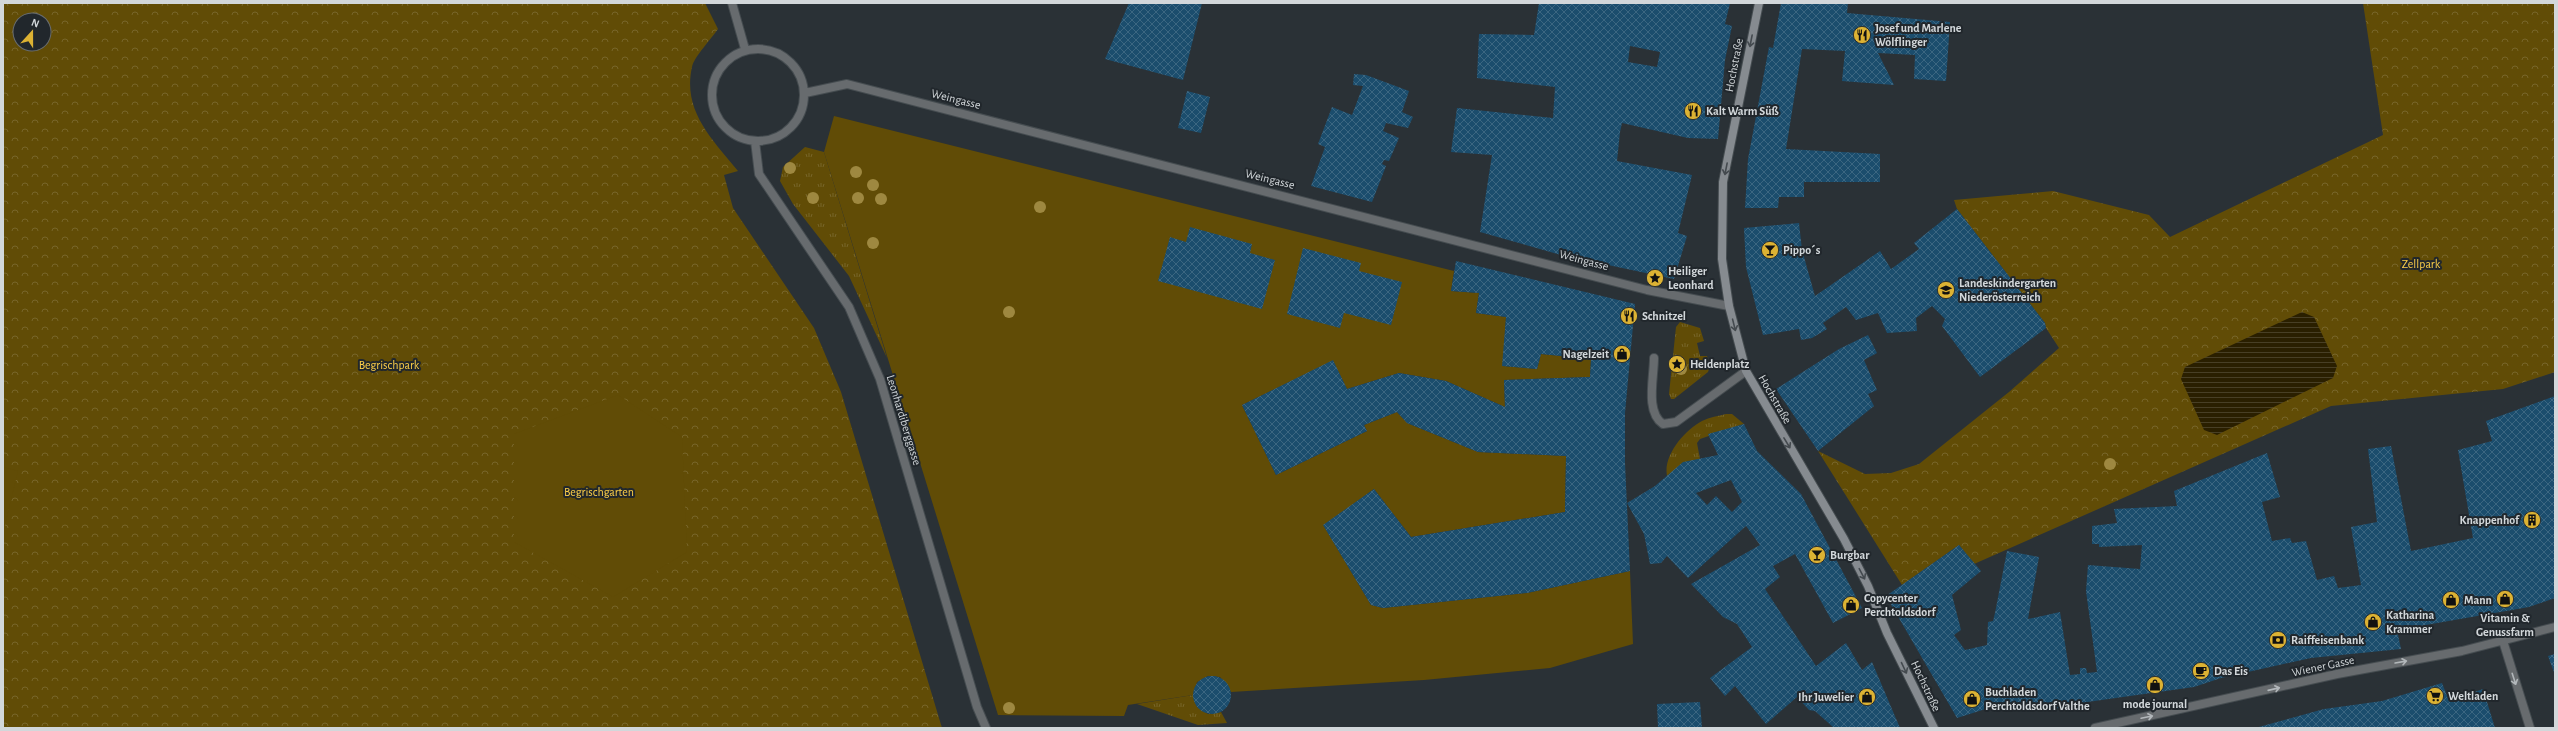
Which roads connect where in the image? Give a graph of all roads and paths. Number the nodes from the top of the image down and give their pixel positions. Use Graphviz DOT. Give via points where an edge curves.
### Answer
graph roads {
  1 [pos="732,3"];
  2 [pos="1759,3"];
  3 [pos="745,49"];
  4 [pos="805,93"];
  5 [pos="755,141"];
  6 [pos="1729,306"];
  7 [pos="1654,358"];
  8 [pos="1746,371"];
  9 [pos="2555,627"];
  10 [pos="2503,641"];
  11 [pos="986,728"];
  12 [pos="1934,728"];
  13 [pos="2095,728"];
  14 [pos="2530,728"];
  1 -- 3 [label="street"];
  2 -- 6 [label="main road, Hochstraße, one-way" via="1723,182 1722,259"];
  3 -- 4 [label="street" via="773,50 796,67"];
  3 -- 5 [label="street" via="726,60 714,78 711,99 718,120 734,135"];
  4 -- 5 [label="street" via="801,113 790,129 774,139"];
  4 -- 6 [label="street, Weingasse" via="847,84 1648,290"];
  5 -- 11 [label="street, Leonhardiberggasse" via="759,174 849,307 880,379 977,707"];
  6 -- 8 [label="main road, Hochstraße, one-way"];
  7 -- 8 [label="street" via="1652,410 1656,419 1663,424 1676,422"];
  8 -- 12 [label="main road, Hochstraße, one-way" via="1848,546"];
  9 -- 10 [label="street, Wiener Gasse"];
  13 -- 10 [label="street, Wiener Gasse, one-way" via="2337,674"];
  10 -- 14 [label="street, one-way"];
}
